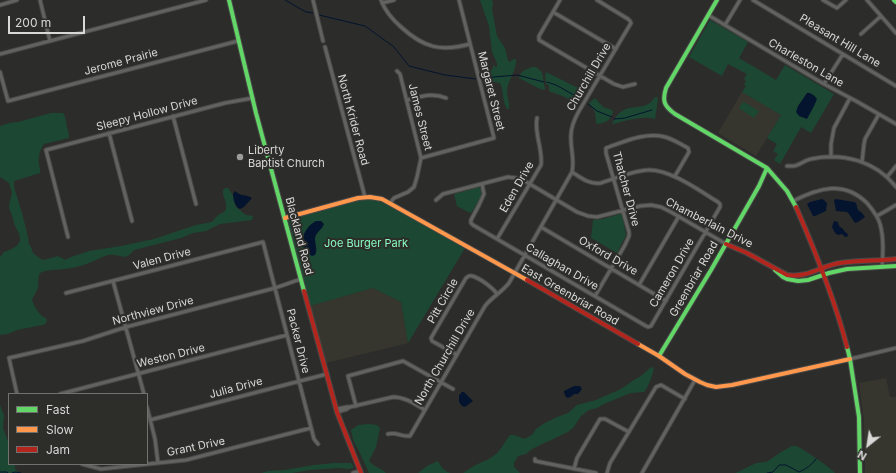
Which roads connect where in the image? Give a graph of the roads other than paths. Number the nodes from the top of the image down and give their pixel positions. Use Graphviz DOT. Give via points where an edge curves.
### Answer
graph roads {
  1 [pos="17,0"];
  2 [pos="40,0"];
  3 [pos="206,0"];
  4 [pos="229,0"];
  5 [pos="313,0"];
  6 [pos="394,0"];
  7 [pos="459,0"];
  8 [pos="560,0"];
  9 [pos="597,0"];
  10 [pos="717,0"];
  11 [pos="740,0"];
  12 [pos="754,0"];
  13 [pos="823,0"];
  14 [pos="846,0"];
  15 [pos="867,0"];
  16 [pos="894,0"];
  17 [pos="382,2"];
  18 [pos="896,2"];
  19 [pos="0,5"];
  20 [pos="553,12"];
  21 [pos="708,16"];
  22 [pos="882,16"];
  23 [pos="725,26"];
  24 [pos="896,33"];
  25 [pos="861,34"];
  26 [pos="50,41"];
  27 [pos="238,41"];
  28 [pos="323,41"];
  29 [pos="470,44"];
  30 [pos="325,47"];
  31 [pos="616,49"];
  32 [pos="0,54"];
  33 [pos="843,54"];
  34 [pos="397,71"];
  35 [pos="0,72"];
  36 [pos="600,76"];
  37 [pos="635,84"];
  38 [pos="824,84"];
  39 [pos="896,86"];
  40 [pos="253,98"];
  41 [pos="446,98"];
  42 [pos="850,98"];
  43 [pos="407,100"];
  44 [pos="879,114"];
  45 [pos="173,116"];
  46 [pos="537,118"];
  47 [pos="896,124"];
  48 [pos="109,133"];
  49 [pos="831,156"];
  50 [pos="422,158"];
  51 [pos="862,162"];
  52 [pos="787,166"];
  53 [pos="896,166"];
  54 [pos="766,168"];
  55 [pos="572,172"];
  56 [pos="675,176"];
  57 [pos="887,177"];
  58 [pos="613,179"];
  59 [pos="482,184"];
  60 [pos="529,184"];
  61 [pos="896,187"];
  62 [pos="365,197"];
  63 [pos="436,200"];
  64 [pos="556,200"];
  65 [pos="793,201"];
  66 [pos="390,203"];
  67 [pos="196,204"];
  68 [pos="896,205"];
  69 [pos="624,210"];
  70 [pos="679,216"];
  71 [pos="876,216"];
  72 [pos="285,218"];
  73 [pos="132,221"];
  74 [pos="541,227"];
  75 [pos="706,232"];
  76 [pos="68,237"];
  77 [pos="497,239"];
  78 [pos="263,242"];
  79 [pos="726,244"];
  80 [pos="524,255"];
  81 [pos="896,259"];
  82 [pos="883,260"];
  83 [pos="771,266"];
  84 [pos="896,266"];
  85 [pos="882,267"];
  86 [pos="611,269"];
  87 [pos="821,269"];
  88 [pos="514,273"];
  89 [pos="823,275"];
  90 [pos="301,279"];
  91 [pos="113,281"];
  92 [pos="639,285"];
  93 [pos="276,288"];
  94 [pos="66,293"];
  95 [pos="498,294"];
  96 [pos="595,296"];
  97 [pos="666,301"];
  98 [pos="126,327"];
  99 [pos="647,327"];
  100 [pos="287,335"];
  101 [pos="896,348"];
  102 [pos="457,355"];
  103 [pos="659,356"];
  104 [pos="850,359"];
  105 [pos="138,374"];
  106 [pos="327,374"];
  107 [pos="695,380"];
  108 [pos="299,381"];
  109 [pos="441,382"];
  110 [pos="453,389"];
  111 [pos="17,393"];
  112 [pos="66,393"];
  113 [pos="144,393"];
  114 [pos="685,399"];
  115 [pos="356,406"];
  116 [pos="337,410"];
  117 [pos="425,410"];
  118 [pos="148,411"];
  119 [pos="150,420"];
  120 [pos="311,428"];
  121 [pos="629,432"];
  122 [pos="388,434"];
  123 [pos="318,444"];
  124 [pos="535,459"];
  125 [pos="158,464"];
  126 [pos="86,465"];
  127 [pos="147,465"];
  128 [pos="148,465"];
  129 [pos="574,469"];
  130 [pos="360,472"];
  131 [pos="352,473"];
  132 [pos="596,473"];
  133 [pos="607,473"];
  134 [pos="642,473"];
  135 [pos="860,473"];
  1 -- 19 [label="street"];
  2 -- 26 [label="street"];
  3 -- 26 [label="street"];
  4 -- 27 [label="street, Blackland Road"];
  5 -- 28 [label="street"];
  6 -- 17 [label="street"];
  7 -- 29 [label="street, Margaret Street"];
  8 -- 20 [label="street"];
  9 -- 31 [label="street, Churchill Drive" via="630,21"];
  10 -- 21 [label="street"];
  11 -- 23 [label="street"];
  12 -- 33 [label="street, Pleasant Hill Lane"];
  13 -- 14 [label="street" via="837,8"];
  15 -- 22 [label="street"];
  16 -- 18 [label="street"];
  17 -- 29 [label="street" via="389,15 417,40 446,48"];
  20 -- 31 [label="street"];
  20 -- 36 [label="street" via="538,39"];
  21 -- 23 [label="street, Charleston Lane"];
  21 -- 54 [label="street" via="666,88 664,104 680,117"];
  22 -- 24 [label="street"];
  22 -- 25 [label="street"];
  23 -- 38 [label="street, Charleston Lane"];
  26 -- 32 [label="street"];
  27 -- 35 [label="street, Jerome Prairie" via="8,101"];
  27 -- 40 [label="street, Blackland Road"];
  29 -- 50 [label="street, Margaret Street" via="494,138"];
  30 -- 62 [label="street, North Krider Road"];
  31 -- 36 [label="street, Churchill Drive"];
  33 -- 38 [label="street"];
  33 -- 39 [label="street, Pleasant Hill Lane"];
  34 -- 43 [label="street, James Street"];
  36 -- 37 [label="street" via="620,87"];
  36 -- 55 [label="street, Churchill Drive" via="571,128 574,160"];
  38 -- 42 [label="street, Charleston Lane"];
  40 -- 45 [label="street, Sleepy Hollow Drive"];
  40 -- 72 [label="street, Blackland Road"];
  41 -- 43 [label="street" via="426,95"];
  42 -- 44 [label="street, Charleston Lane"];
  42 -- 49 [label="street" via="834,128"];
  43 -- 50 [label="street, James Street"];
  44 -- 47 [label="street, Charleston Lane"];
  44 -- 51 [label="street" via="868,132"];
  45 -- 48 [label="street, Sleepy Hollow Drive"];
  45 -- 67 [label="street"];
  46 -- 60 [label="street, Eden Drive" via="541,165"];
  48 -- 73 [label="street"];
  48 -- 76 [label="street, Sleepy Hollow Drive" via="46,150"];
  49 -- 51 [label="street"];
  49 -- 52 [label="street"];
  50 -- 66 [label="street, James Street" via="414,186"];
  51 -- 57 [label="street"];
  53 -- 57 [label="street"];
  54 -- 65 [label="street"];
  54 -- 79 [label="street, Greenbriar Road"];
  55 -- 58 [label="street" via="596,184"];
  55 -- 64 [label="street, Churchill Drive"];
  56 -- 58 [label="street" via="648,170"];
  56 -- 58 [label="street, Thatcher Drive" via="689,150 674,140 657,135 642,136 606,148"];
  56 -- 75 [label="street, Cameron Drive" via="719,203 720,207"];
  57 -- 61 [label="street"];
  58 -- 69 [label="street, Thatcher Drive"];
  59 -- 60 [label="street, Chamberlain Drive" via="508,177"];
  59 -- 63 [label="street, Chamberlain Drive" via="443,194"];
  59 -- 77 [label="street, Callaghan Drive" via="484,194 471,221 473,225"];
  60 -- 64 [label="street, Chamberlain Drive"];
  60 -- 77 [label="street, Eden Drive"];
  62 -- 66 [label="street, East Greenbriar Road" via="375,197"];
  62 -- 72 [label="street, East Greenbriar Road"];
  64 -- 69 [label="street, Chamberlain Drive" via="588,216 597,217"];
  64 -- 74 [label="street, Churchill Drive"];
  65 -- 71 [label="street" via="823,189 842,189 856,194 872,208"];
  65 -- 87 [label="street"];
  66 -- 88 [label="street, East Greenbriar Road"];
  68 -- 71 [label="street"];
  69 -- 70 [label="street, Chamberlain Drive" via="651,205"];
  69 -- 86 [label="street, Thatcher Drive" via="629,236"];
  70 -- 75 [label="street, Chamberlain Drive"];
  70 -- 92 [label="street"];
  71 -- 82 [label="street" via="882,234"];
  72 -- 90 [label="street, Blackland Road"];
  74 -- 80 [label="street, Churchill Drive"];
  74 -- 86 [label="street, Oxford Drive"];
  75 -- 79 [label="street, Chamberlain Drive"];
  75 -- 97 [label="street, Cameron Drive"];
  77 -- 80 [label="street, Callaghan Drive"];
  78 -- 91 [label="street, Valen Drive"];
  78 -- 93 [label="street, Packer Drive"];
  79 -- 83 [label="street, Chamberlain Drive"];
  79 -- 103 [label="street, Greenbriar Road"];
  80 -- 88 [label="street, Churchill Drive"];
  80 -- 96 [label="street, Callaghan Drive"];
  81 -- 82 [label="street, Chamberlain Drive"];
  82 -- 85 [label="street"];
  82 -- 87 [label="street, Chamberlain Drive" via="842,262"];
  83 -- 87 [label="street, Chamberlain Drive" via="787,275 799,277"];
  83 -- 89 [label="street, Chamberlain Drive" via="792,281 803,281"];
  84 -- 85 [label="street, Chamberlain Drive"];
  85 -- 89 [label="street, Chamberlain Drive" via="847,269"];
  86 -- 92 [label="street, Oxford Drive"];
  86 -- 96 [label="street, Thatcher Drive"];
  87 -- 89 [label="street"];
  88 -- 95 [label="street, North Churchill Drive"];
  88 -- 103 [label="street, East Greenbriar Road"];
  89 -- 104 [label="street"];
  90 -- 93 [label="street, Northview Drive"];
  90 -- 106 [label="street, Blackland Road"];
  91 -- 94 [label="street, Valen Drive"];
  91 -- 98 [label="street"];
  92 -- 97 [label="street, Oxford Drive"];
  93 -- 98 [label="street, Northview Drive"];
  93 -- 100 [label="street, Packer Drive"];
  95 -- 102 [label="street, North Churchill Drive" via="485,306"];
  95 -- 102 [label="street, Pitt Circle" via="473,276 466,278 431,338"];
  96 -- 99 [label="street, Callaghan Drive"];
  97 -- 99 [label="street, Cameron Drive" via="652,325"];
  98 -- 105 [label="street"];
  98 -- 111 [label="street, Northview Drive" via="83,341 9,358"];
  100 -- 105 [label="street, Weston Drive"];
  100 -- 108 [label="street, Packer Drive"];
  101 -- 104 [label="street"];
  102 -- 109 [label="street, North Churchill Drive"];
  103 -- 107 [label="street, East Greenbriar Road"];
  104 -- 107 [label="street, East Greenbriar Road" via="723,387 705,385"];
  104 -- 135 [label="street" via="859,417"];
  105 -- 112 [label="street, Weston Drive"];
  105 -- 113 [label="street"];
  106 -- 108 [label="street, Julia Drive"];
  106 -- 116 [label="street, Blackland Road"];
  107 -- 114 [label="street"];
  108 -- 119 [label="street, Julia Drive"];
  108 -- 120 [label="street, Packer Drive"];
  109 -- 110 [label="street"];
  109 -- 115 [label="street" via="403,361 348,376"];
  109 -- 117 [label="street, North Churchill Drive"];
  114 -- 121 [label="street" via="660,385 657,386"];
  114 -- 134 [label="street"];
  115 -- 116 [label="street"];
  115 -- 117 [label="street" via="400,397"];
  116 -- 130 [label="street, Blackland Road"];
  117 -- 122 [label="street, North Churchill Drive" via="410,436"];
  118 -- 119 [label="street"];
  119 -- 125 [label="street"];
  120 -- 123 [label="street, Packer Drive"];
  120 -- 125 [label="street, Grant Drive" via="186,460"];
  121 -- 129 [label="street" via="600,418 577,458"];
  121 -- 133 [label="street" via="610,463"];
  124 -- 129 [label="street"];
  125 -- 128 [label="street, Grant Drive"];
  126 -- 127 [label="street, Grant Drive" via="101,469"];
  129 -- 132 [label="street"];
  130 -- 131 [label="street"];
}
